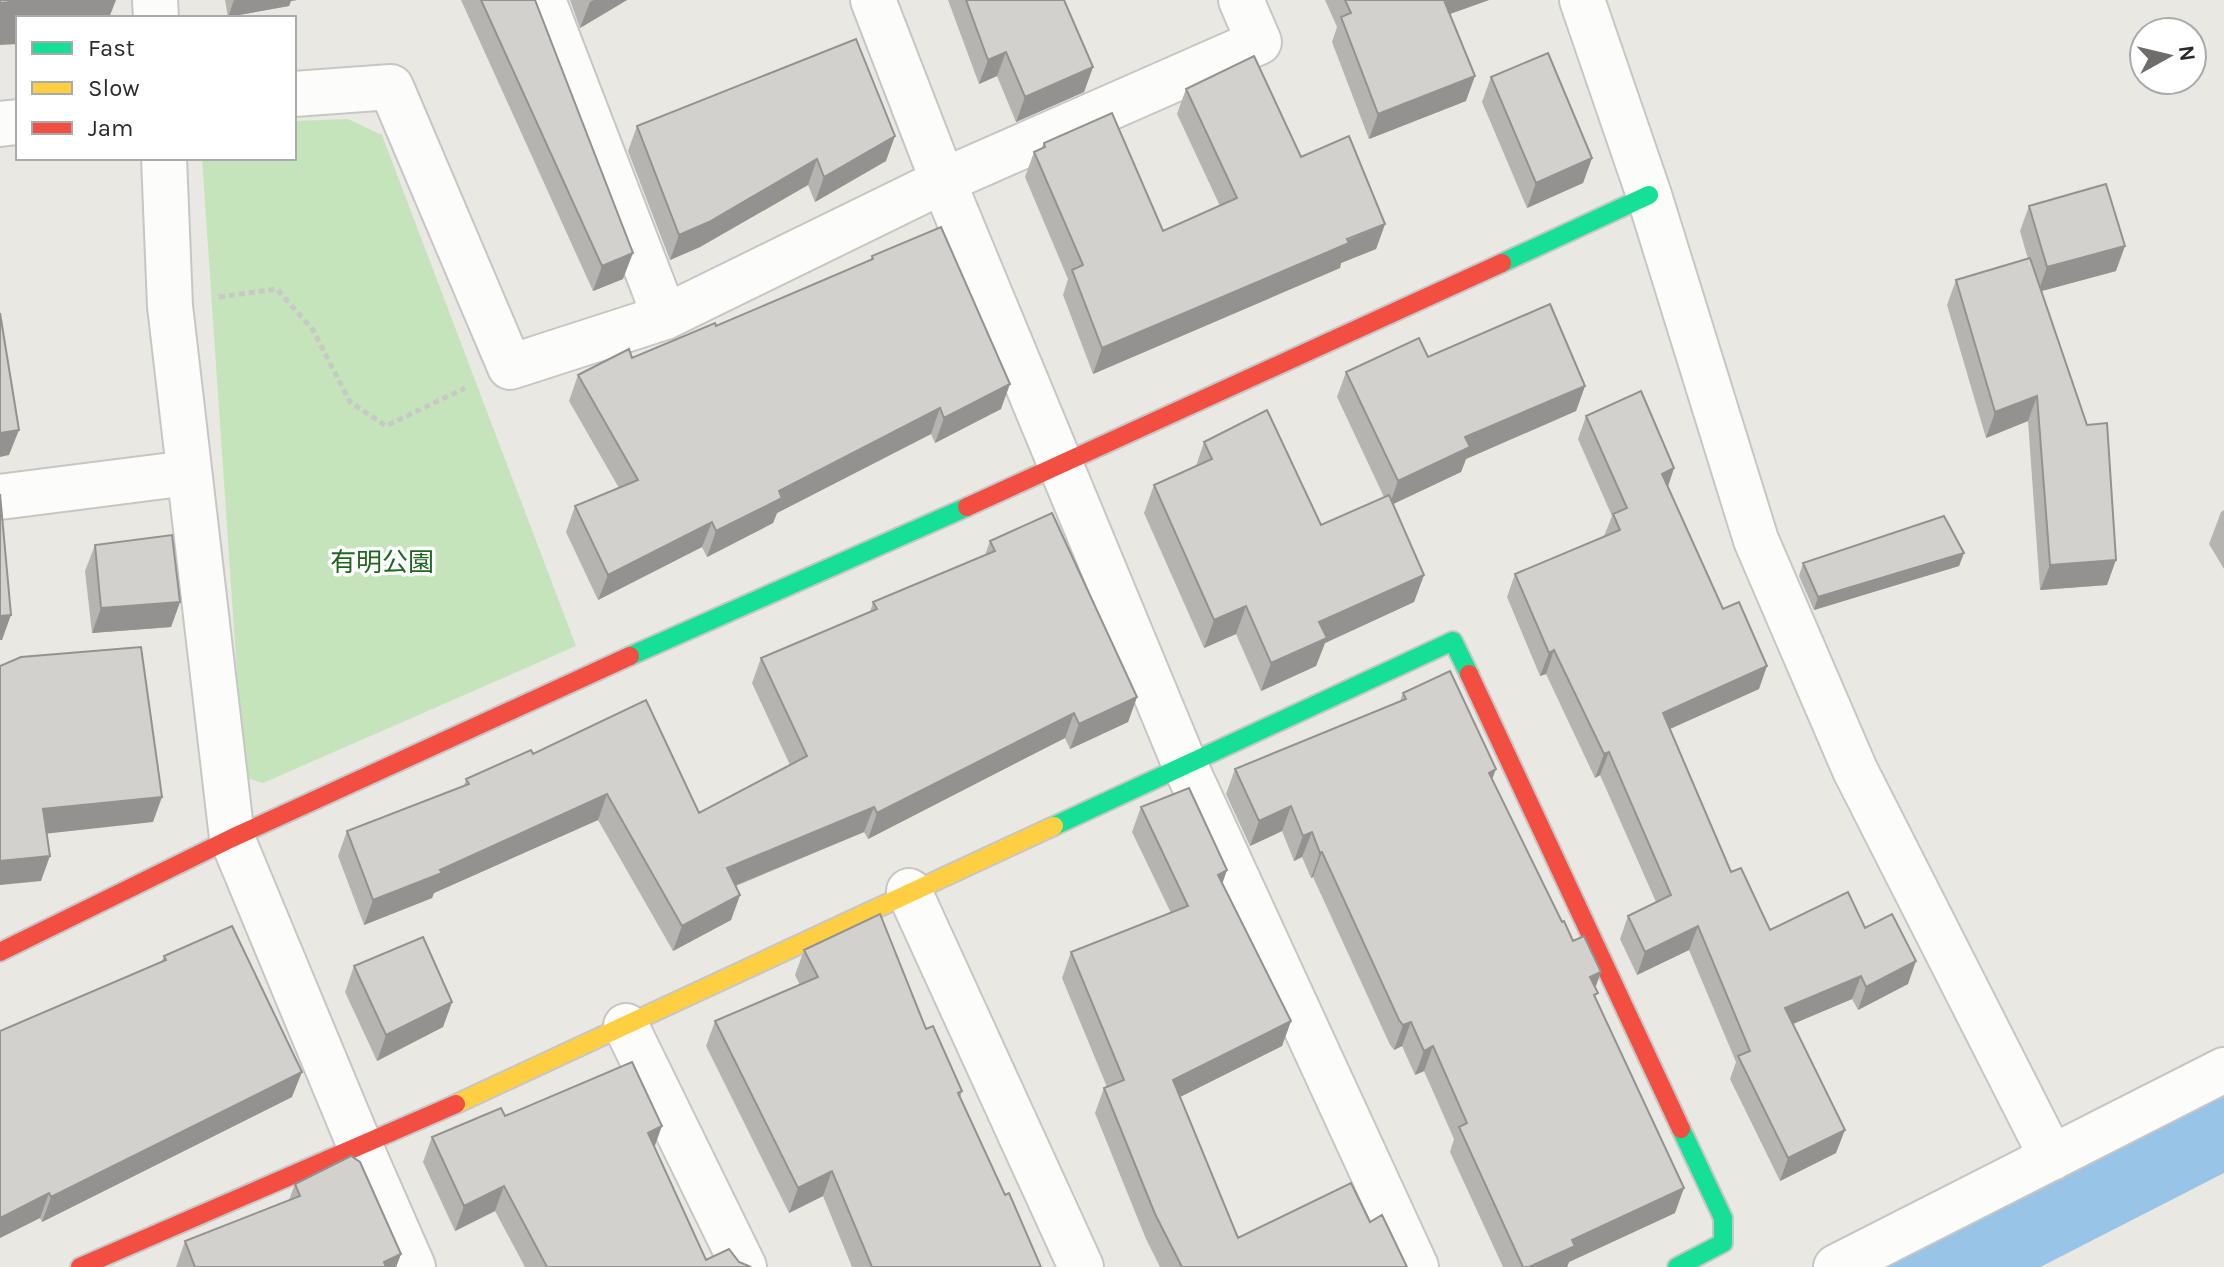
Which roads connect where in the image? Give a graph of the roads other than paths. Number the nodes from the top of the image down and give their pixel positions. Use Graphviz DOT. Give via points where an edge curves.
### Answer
graph roads {
  1 [pos="543,0"];
  2 [pos="873,0"];
  3 [pos="1241,0"];
  4 [pos="1582,0"];
  5 [pos="296,94"];
  6 [pos="164,160"];
  7 [pos="943,181"];
  8 [pos="1649,195"];
  9 [pos="665,317"];
  10 [pos="1062,465"];
  11 [pos="188,473"];
  12 [pos="0,497"];
  13 [pos="1184,763"];
  14 [pos="232,838"];
  15 [pos="909,891"];
  16 [pos="0,952"];
  17 [pos="626,1026"];
  18 [pos="2224,1070"];
  19 [pos="360,1146"];
  20 [pos="2052,1158"];
  21 [pos="80,1267"];
  22 [pos="413,1267"];
  23 [pos="744,1267"];
  24 [pos="1081,1267"];
  25 [pos="1416,1267"];
  26 [pos="1677,1267"];
  27 [pos="1836,1267"];
  1 -- 9 [label="street"];
  2 -- 7 [label="street"];
  3 -- 7 [label="street" via="1259,42"];
  4 -- 8 [label="street"];
  5 -- 9 [label="street" via="391,87 510,367"];
  6 -- 11 [label="street" via="170,306"];
  7 -- 9 [label="street"];
  7 -- 10 [label="street"];
  8 -- 10 [label="street"];
  8 -- 20 [label="street" via="1756,540 1855,770"];
  10 -- 13 [label="street"];
  10 -- 14 [label="street"];
  11 -- 12 [label="street"];
  11 -- 14 [label="street"];
  13 -- 15 [label="street"];
  13 -- 25 [label="street"];
  13 -- 26 [label="street" via="1453,641 1723,1218 1723,1243"];
  14 -- 16 [label="street"];
  14 -- 19 [label="street"];
  15 -- 17 [label="street"];
  15 -- 24 [label="street"];
  17 -- 19 [label="street"];
  17 -- 23 [label="street"];
  18 -- 20 [label="street"];
  19 -- 21 [label="street"];
  19 -- 22 [label="street"];
  20 -- 27 [label="street"];
}
